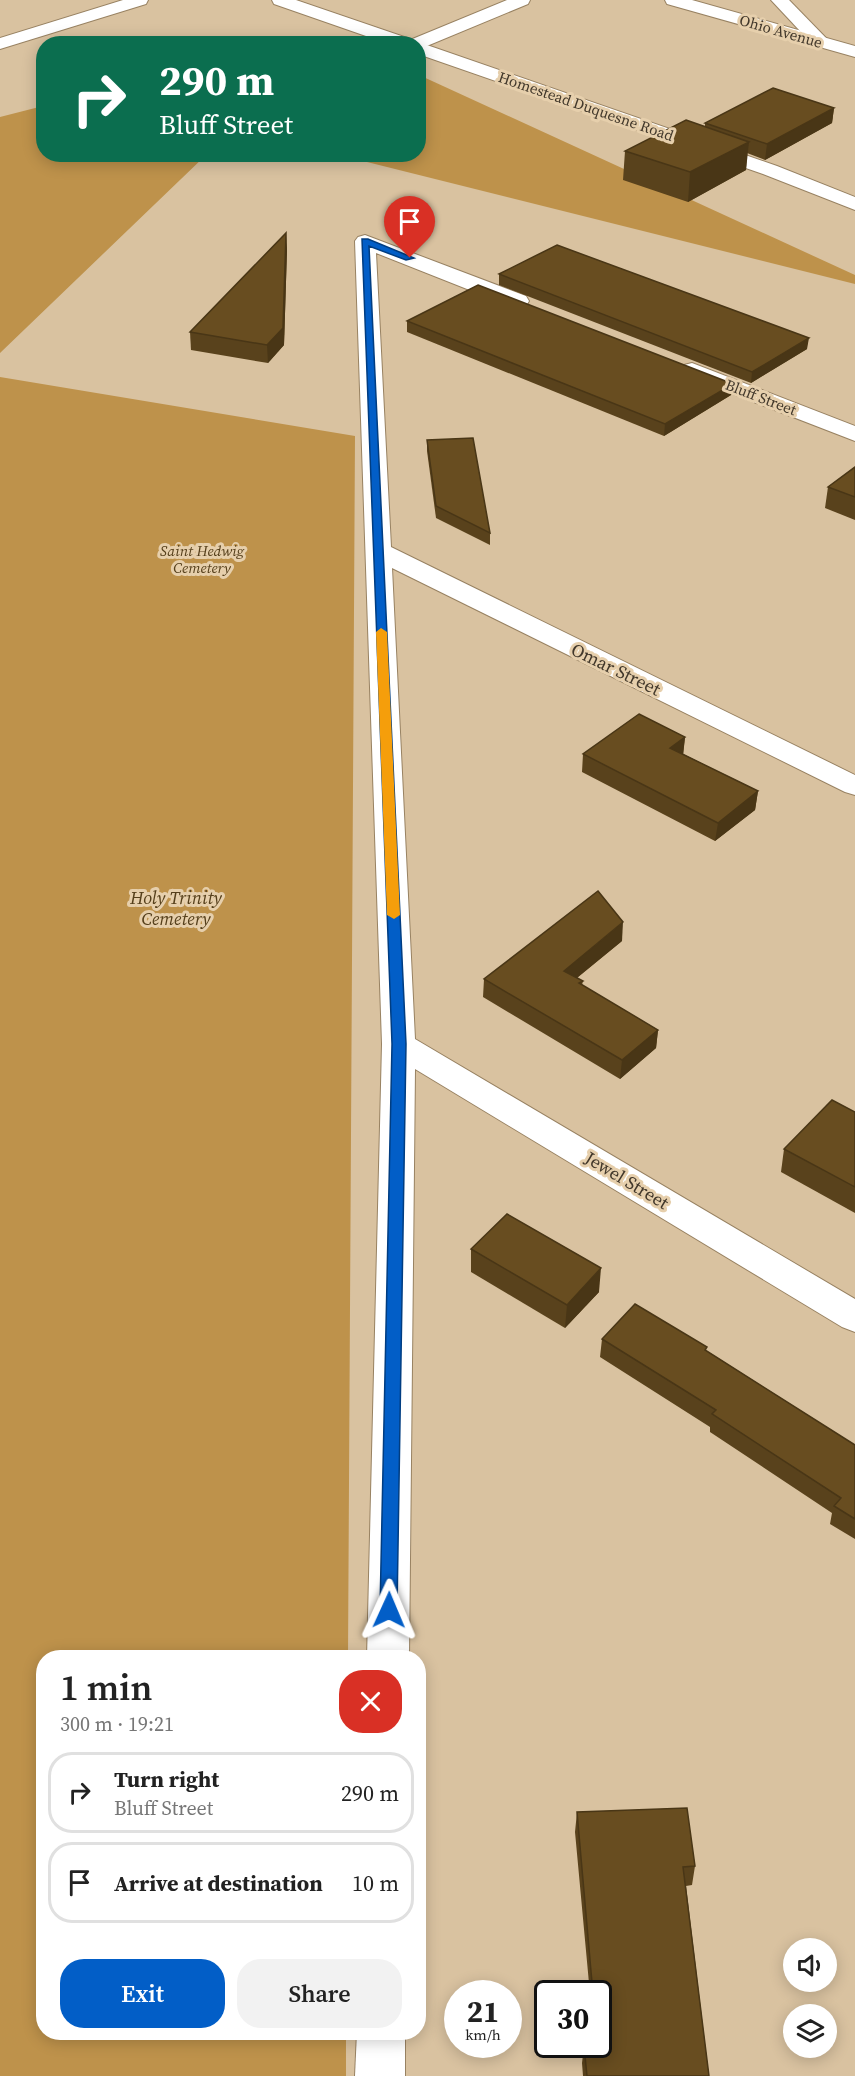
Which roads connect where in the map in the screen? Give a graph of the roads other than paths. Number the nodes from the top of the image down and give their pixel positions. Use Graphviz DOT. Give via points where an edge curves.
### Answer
graph roads {
  1 [pos="140,0"];
  2 [pos="280,0"];
  3 [pos="522,0"];
  4 [pos="673,0"];
  5 [pos="779,0"];
  6 [pos="384,36"];
  7 [pos="426,40"];
  8 [pos="821,43"];
  9 [pos="0,44"];
  10 [pos="426,51"];
  11 [pos="855,52"];
  12 [pos="855,204"];
  13 [pos="532,307"];
  14 [pos="677,364"];
  15 [pos="855,434"];
  16 [pos="378,551"];
  17 [pos="855,786"];
  18 [pos="399,1044"];
  19 [pos="855,1317"];
  20 [pos="388,1650"];
  21 [pos="381,2040"];
  22 [pos="380,2076"];
  1 -- 9 [label="street"];
  2 -- 6 [label="street"];
  3 -- 7 [label="street"];
  4 -- 8 [label="street, Ohio Avenue"];
  5 -- 8 [label="street"];
  8 -- 11 [label="street, Ohio Avenue"];
  10 -- 12 [label="street, Homestead Duquesne Road" via="770,170"];
  13 -- 16 [label="street" via="365,241"];
  14 -- 15 [label="street, Bluff Street"];
  16 -- 17 [label="street, Omar Street"];
  16 -- 18 [label="street"];
  18 -- 19 [label="street, Jewel Street"];
  18 -- 20 [label="street"];
  21 -- 22 [label="street"];
}
